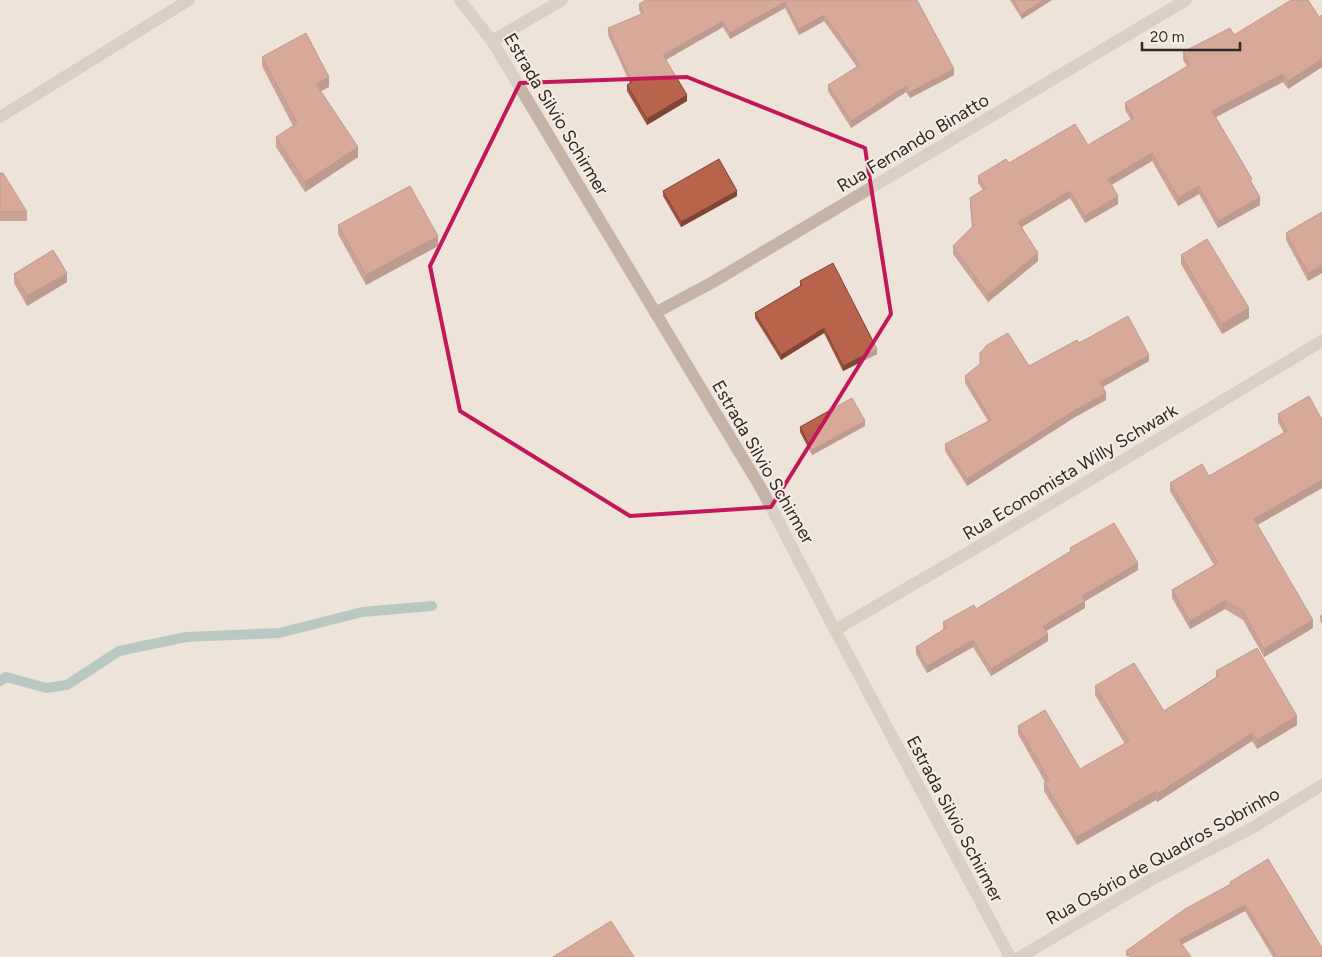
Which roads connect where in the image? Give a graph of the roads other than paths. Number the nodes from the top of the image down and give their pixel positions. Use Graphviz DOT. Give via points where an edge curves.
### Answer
graph roads {
  1 [pos="189,0"];
  2 [pos="460,0"];
  3 [pos="562,0"];
  4 [pos="1186,0"];
  5 [pos="492,41"];
  6 [pos="0,117"];
  7 [pos="656,313"];
  8 [pos="1322,341"];
  9 [pos="835,630"];
  10 [pos="1322,785"];
  11 [pos="1010,957"];
  12 [pos="1020,957"];
  1 -- 6 [label="street"];
  2 -- 5 [label="street, Estrada Silvio Schirmer"];
  3 -- 5 [label="street"];
  4 -- 7 [label="street, Rua Fernando Binatto"];
  5 -- 7 [label="street, Estrada Silvio Schirmer"];
  7 -- 9 [label="street, Estrada Silvio Schirmer" via="762,490"];
  8 -- 9 [label="street, Rua Economista Willy Schwark"];
  9 -- 11 [label="street, Estrada Silvio Schirmer"];
  10 -- 12 [label="street, Rua Osório de Quadros Sobrinho" via="1252,828 1149,881"];
}
